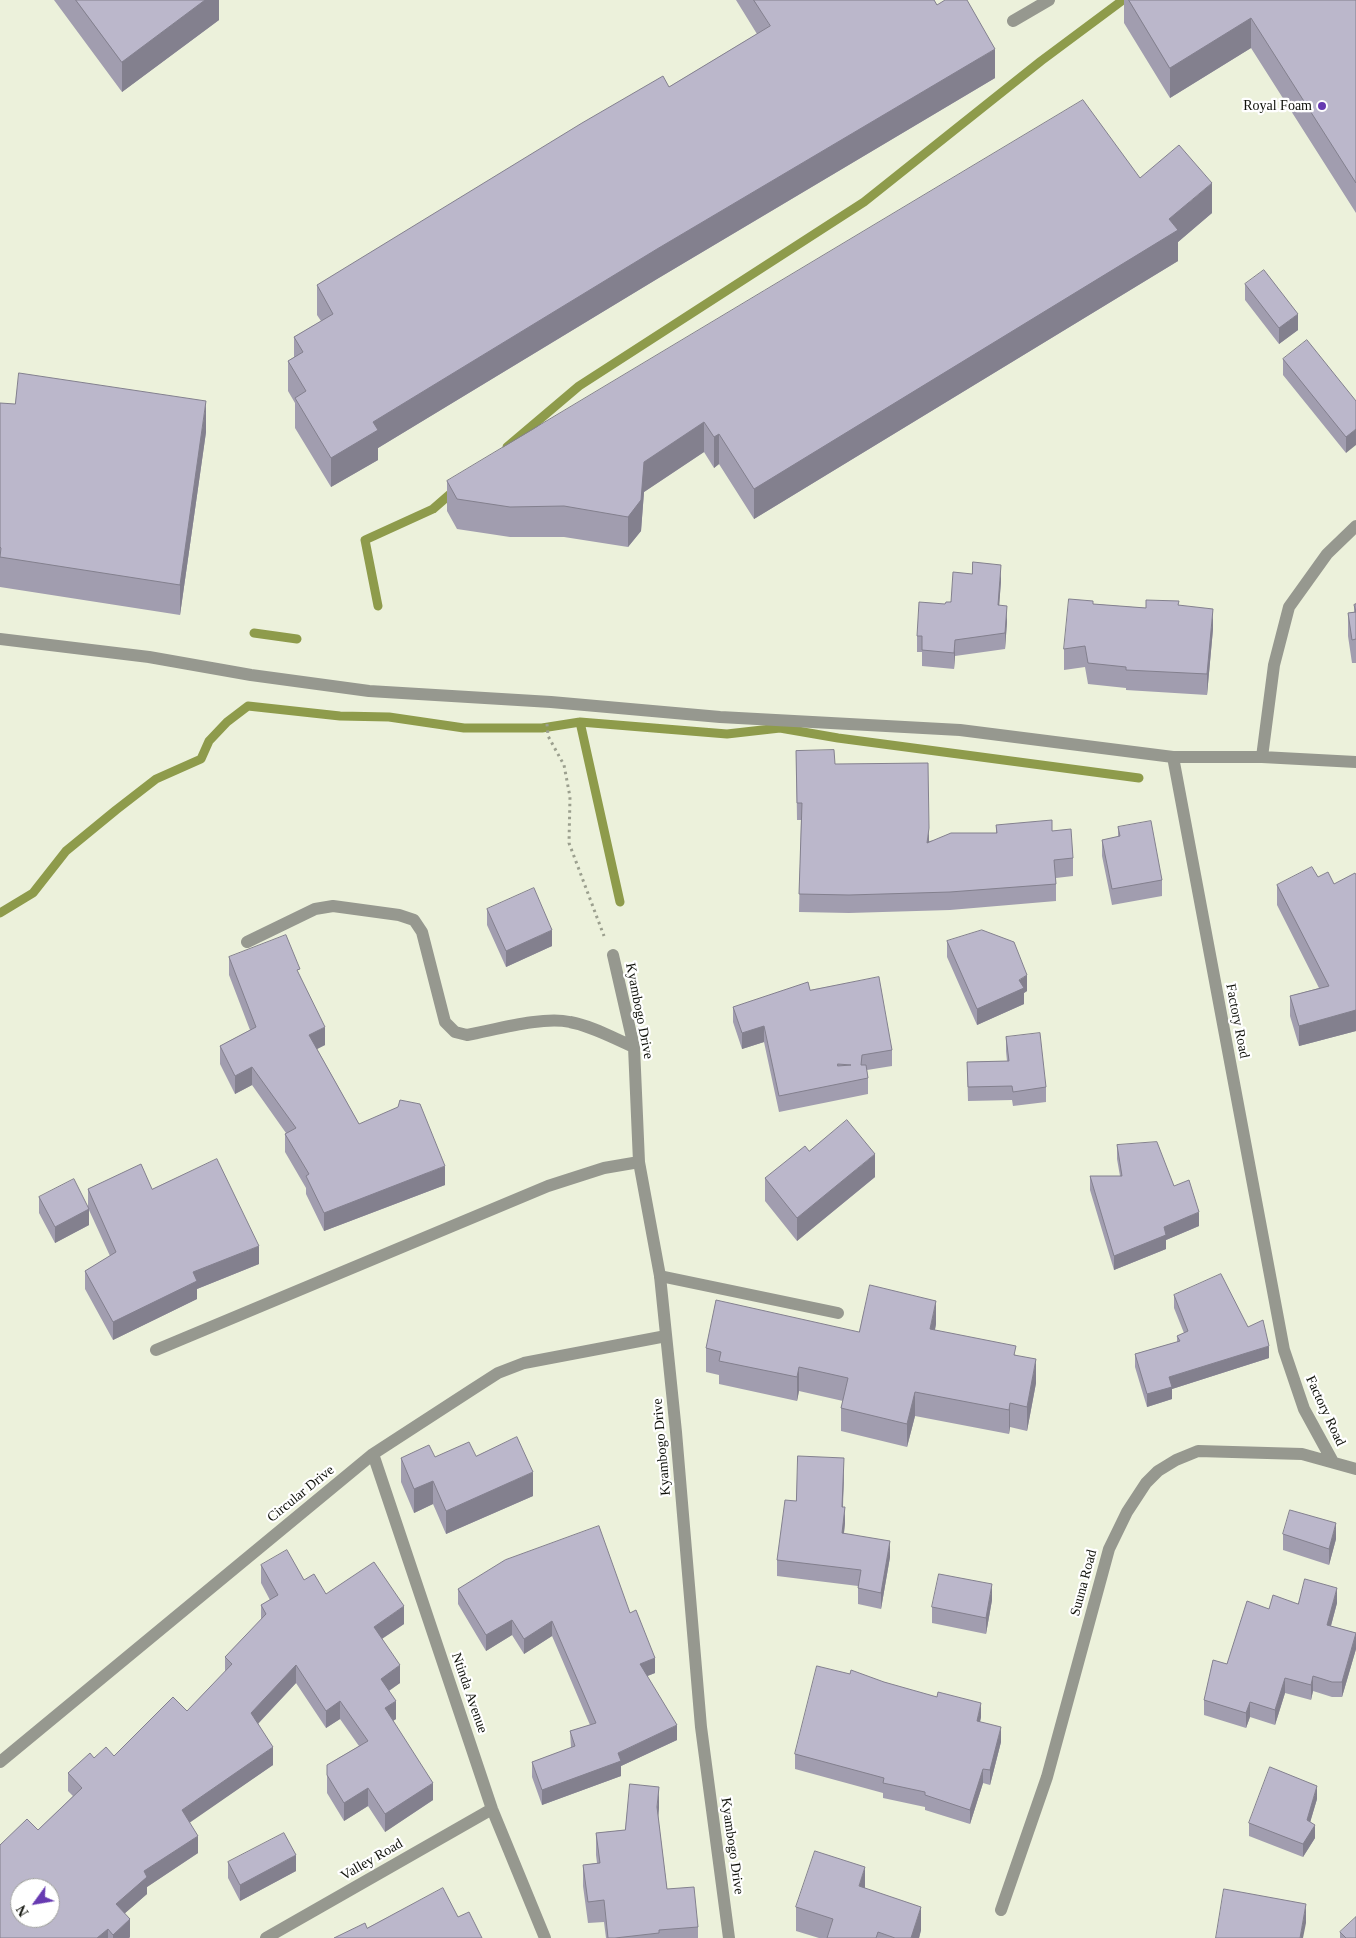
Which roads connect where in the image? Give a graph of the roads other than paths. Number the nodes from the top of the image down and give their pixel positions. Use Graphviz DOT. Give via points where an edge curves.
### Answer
graph roads {
  1 [pos="1048,0"];
  2 [pos="1013,21"];
  3 [pos="1356,526"];
  4 [pos="0,639"];
  5 [pos="1262,756"];
  6 [pos="1173,757"];
  7 [pos="1356,762"];
  8 [pos="248,942"];
  9 [pos="613,955"];
  10 [pos="634,1047"];
  11 [pos="640,1162"];
  12 [pos="660,1276"];
  13 [pos="838,1313"];
  14 [pos="666,1336"];
  15 [pos="156,1350"];
  16 [pos="373,1454"];
  17 [pos="1333,1462"];
  18 [pos="1356,1469"];
  19 [pos="0,1762"];
  20 [pos="492,1809"];
  21 [pos="1001,1910"];
  22 [pos="266,1938"];
  23 [pos="545,1938"];
  24 [pos="729,1938"];
  1 -- 2 [label="street"];
  3 -- 5 [label="street" via="1327,554 1289,607 1274,664"];
  4 -- 6 [label="street" via="148,657 370,691 720,717 960,730"];
  5 -- 6 [label="street"];
  5 -- 7 [label="street"];
  6 -- 17 [label="street, Factory Road" via="1284,1350 1304,1409"];
  8 -- 10 [label="street" via="315,909 333,906 399,915 414,920 422,932 445,1022 455,1032 467,1035 545,1021 568,1021"];
  9 -- 10 [label="street, Kyambogo Drive"];
  10 -- 11 [label="street, Kyambogo Drive"];
  11 -- 12 [label="street, Kyambogo Drive"];
  11 -- 15 [label="street" via="604,1168 548,1186"];
  12 -- 13 [label="street"];
  12 -- 14 [label="street, Kyambogo Drive"];
  14 -- 16 [label="street, Circular Drive" via="524,1363 498,1373"];
  14 -- 24 [label="street, Kyambogo Drive" via="701,1727"];
  16 -- 19 [label="street, Circular Drive"];
  16 -- 20 [label="street, Ntinda Avenue"];
  17 -- 18 [label="street, Suuna Road"];
  17 -- 21 [label="street, Suuna Road" via="1302,1454 1198,1452 1158,1471 1146,1484 1127,1512 1109,1549 1047,1777"];
  20 -- 22 [label="street, Valley Road"];
  20 -- 23 [label="street, Ntinda Avenue"];
}
